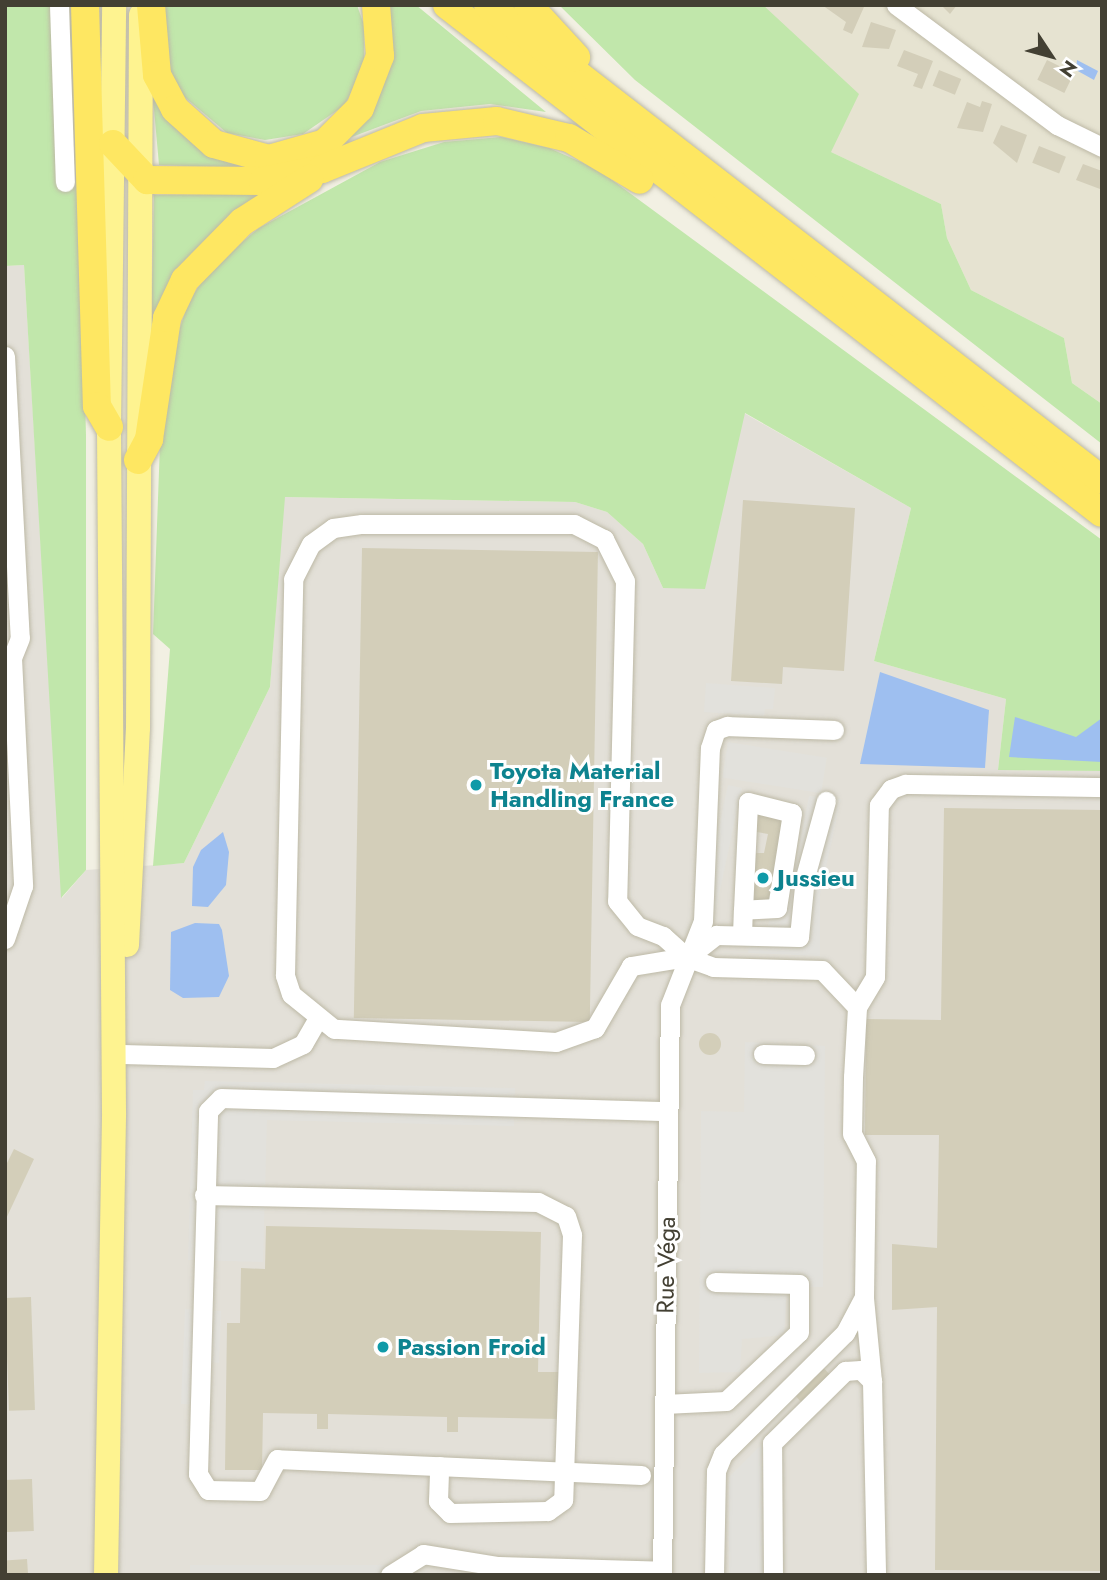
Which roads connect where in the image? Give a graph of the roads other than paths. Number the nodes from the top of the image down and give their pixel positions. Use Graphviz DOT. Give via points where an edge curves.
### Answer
graph roads {
  1 [pos="59,5"];
  2 [pos="85,5"];
  3 [pos="114,5"];
  4 [pos="141,5"];
  5 [pos="151,5"];
  6 [pos="376,5"];
  7 [pos="447,5"];
  8 [pos="488,5"];
  9 [pos="528,5"];
  10 [pos="896,5"];
  11 [pos="598,94"];
  12 [pos="113,144"];
  13 [pos="1102,147"];
  14 [pos="322,169"];
  15 [pos="140,174"];
  16 [pos="65,182"];
  17 [pos="753,248"];
  18 [pos="5,356"];
  19 [pos="109,426"];
  20 [pos="138,460"];
  21 [pos="1102,480"];
  22 [pos="1102,513"];
  23 [pos="834,730"];
  24 [pos="1102,787"];
  25 [pos="826,801"];
  26 [pos="743,910"];
  27 [pos="742,935"];
  28 [pos="5,939"];
  29 [pos="687,958"];
  30 [pos="857,1007"];
  31 [pos="318,1018"];
  32 [pos="122,1054"];
  33 [pos="762,1054"];
  34 [pos="805,1055"];
  35 [pos="668,1111"];
  36 [pos="114,1113"];
  37 [pos="204,1195"];
  38 [pos="715,1282"];
  39 [pos="864,1297"];
  40 [pos="872,1381"];
  41 [pos="664,1404"];
  42 [pos="439,1466"];
  43 [pos="565,1472"];
  44 [pos="641,1475"];
  45 [pos="604,1572"];
  46 [pos="662,1573"];
  47 [pos="108,1575"];
  48 [pos="390,1575"];
  49 [pos="714,1575"];
  50 [pos="773,1575"];
  51 [pos="876,1575"];
  1 -- 16 [label="street"];
  2 -- 19 [label="highway" via="97,406"];
  3 -- 12 [label="main road"];
  4 -- 15 [label="main road"];
  5 -- 6 [label="highway" via="154,63 175,109 214,144 269,159 325,143 360,108 380,55"];
  7 -- 17 [label="highway"];
  8 -- 11 [label="highway"];
  9 -- 11 [label="highway" via="589,70"];
  10 -- 13 [label="street" via="1057,125"];
  11 -- 21 [label="highway"];
  12 -- 15 [label="highway"];
  12 -- 19 [label="main road"];
  14 -- 15 [label="highway" via="263,181 169,183"];
  14 -- 17 [label="highway" via="432,125 523,124 589,148 738,249"];
  14 -- 20 [label="highway" via="242,222 185,280 167,318 149,439"];
  15 -- 20 [label="main road"];
  17 -- 22 [label="highway"];
  18 -- 28 [label="street" via="20,638 12,658 23,886"];
  19 -- 36 [label="main road"];
  20 -- 32 [label="main road" via="138,729"];
  23 -- 29 [label="street, Rue Véga" via="727,726 713,734 703,921"];
  24 -- 30 [label="street" via="891,789 879,805 875,978"];
  25 -- 27 [label="street" via="805,877 799,937"];
  26 -- 26 [label="street" via="748,803 792,813 777,908"];
  26 -- 27 [label="street"];
  27 -- 29 [label="street" via="716,935"];
  29 -- 30 [label="street" via="713,967 822,970"];
  29 -- 31 [label="street" via="631,966 595,1028 555,1042 368,1034 334,1029"];
  29 -- 31 [label="street" via="663,936 637,926 617,901 625,582 617,555 593,531 574,524 333,528 304,552 293,579 285,975 291,994"];
  29 -- 35 [label="street, Rue Véga" via="670,1004"];
  30 -- 39 [label="street" via="852,1134 866,1161"];
  31 -- 32 [label="street" via="303,1044 273,1058"];
  32 -- 36 [label="main road"];
  33 -- 34 [label="street"];
  35 -- 37 [label="street" via="221,1098 208,1111"];
  35 -- 41 [label="street, Rue Véga"];
  36 -- 47 [label="main road"];
  37 -- 42 [label="street" via="198,1474 204,1486 215,1492 260,1491 277,1460"];
  37 -- 43 [label="street" via="538,1202 557,1208 572,1235"];
  38 -- 41 [label="street" via="799,1284 799,1332 726,1401"];
  39 -- 40 [label="street"];
  39 -- 49 [label="street" via="845,1333 723,1454 716,1471"];
  40 -- 50 [label="street" via="861,1370 845,1371 772,1443"];
  40 -- 51 [label="street"];
  41 -- 46 [label="street, Rue Véga"];
  42 -- 43 [label="street"];
  42 -- 43 [label="street" via="438,1501 450,1513 548,1511 563,1500"];
  43 -- 44 [label="street"];
  45 -- 46 [label="street"];
  45 -- 48 [label="street" via="498,1566 423,1554"];
}
